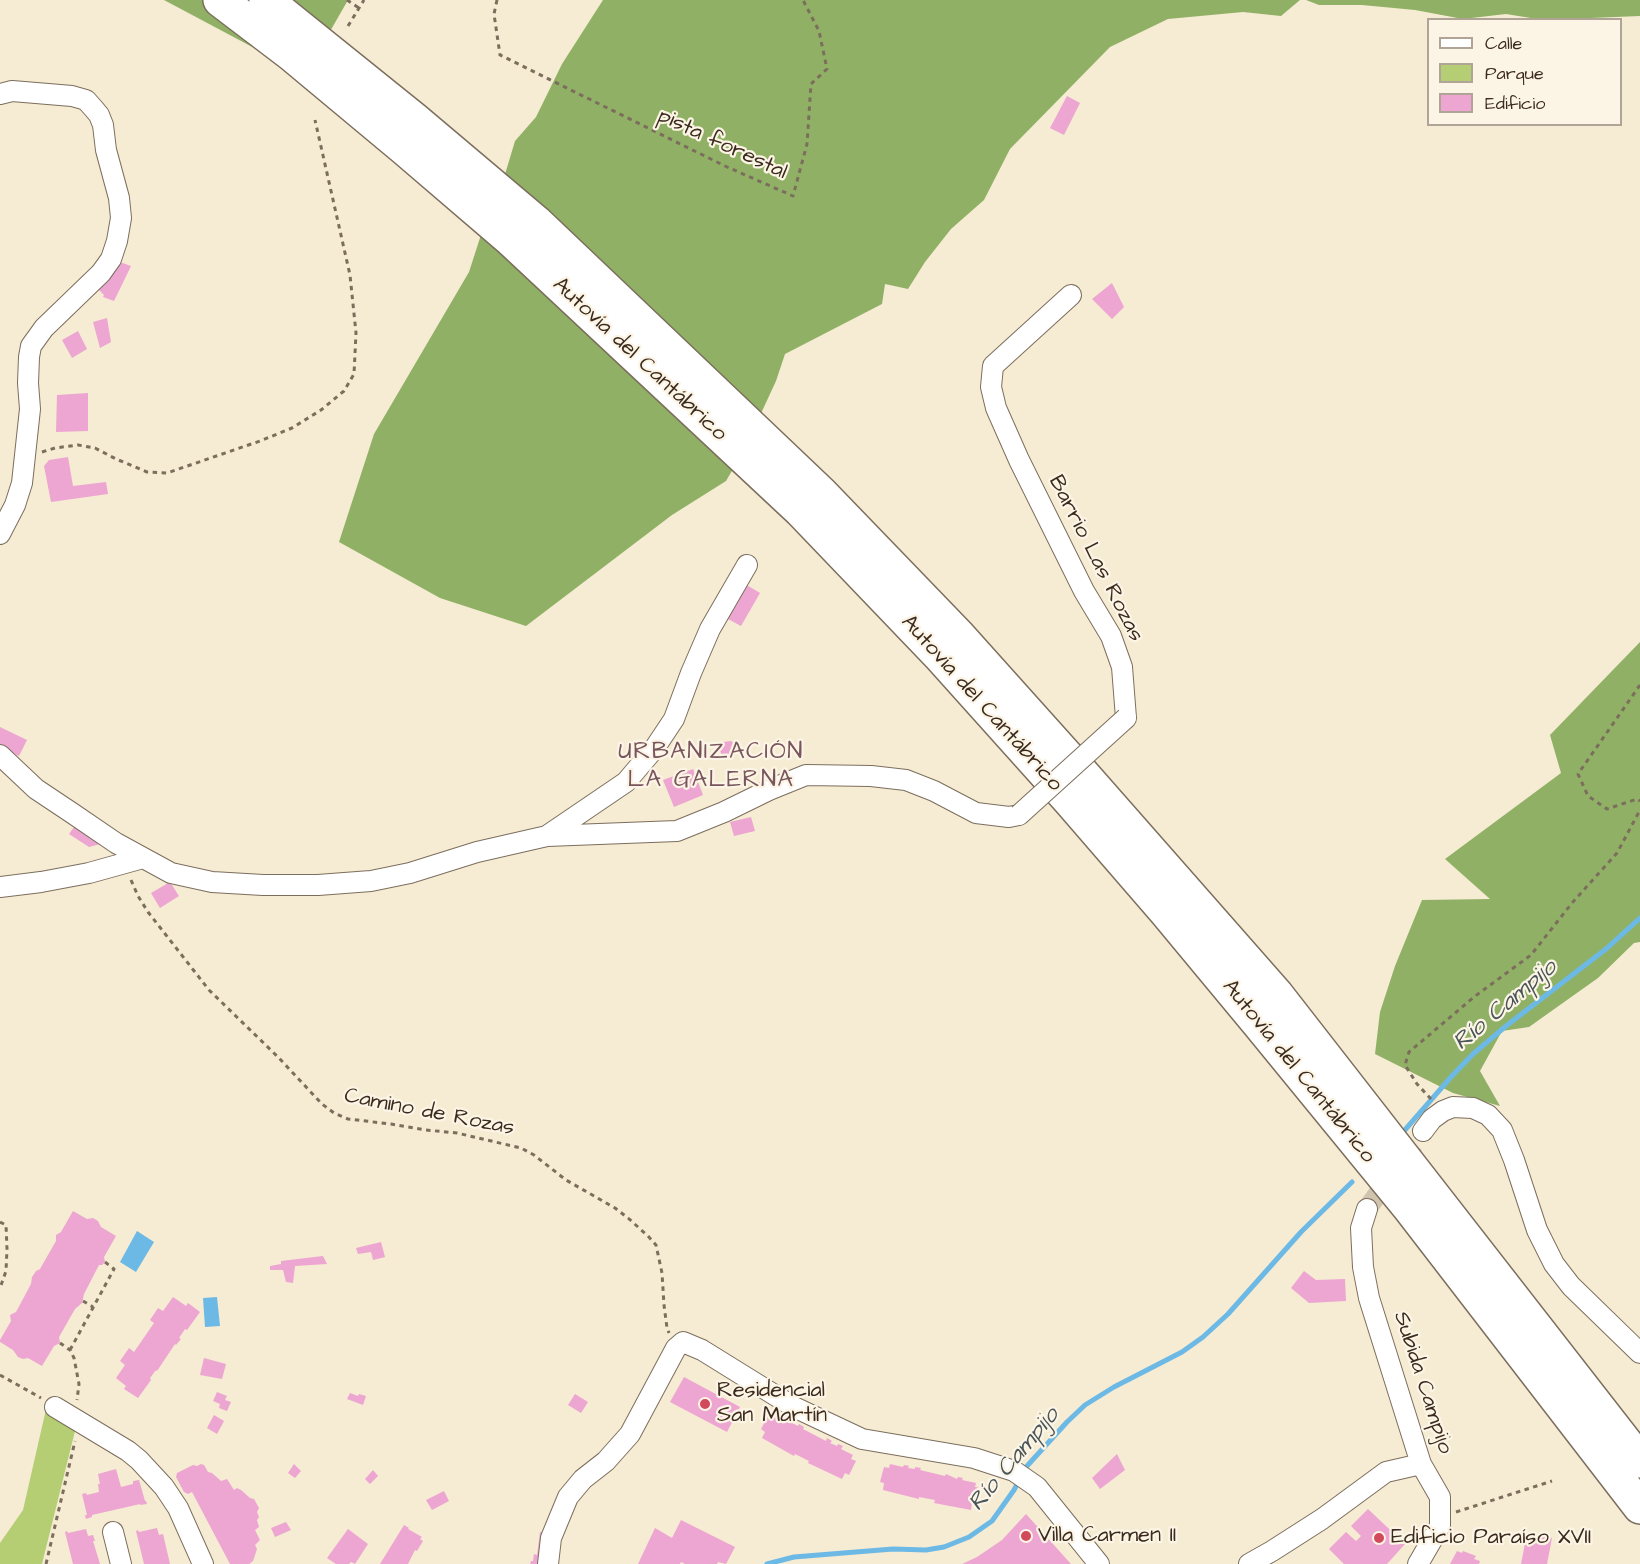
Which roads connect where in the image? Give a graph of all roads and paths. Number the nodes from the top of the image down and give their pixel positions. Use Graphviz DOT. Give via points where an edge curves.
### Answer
graph roads {
  1 [pos="220,0"];
  2 [pos="266,0"];
  3 [pos="347,0"];
  4 [pos="364,0"];
  5 [pos="497,0"];
  6 [pos="803,0"];
  7 [pos="359,8"];
  8 [pos="348,26"];
  9 [pos="0,94"];
  10 [pos="315,120"];
  11 [pos="1071,294"];
  12 [pos="26,457"];
  13 [pos="0,534"];
  14 [pos="747,565"];
  15 [pos="1640,685"];
  16 [pos="0,755"];
  17 [pos="1640,801"];
  18 [pos="1640,810"];
  19 [pos="547,836"];
  20 [pos="134,861"];
  21 [pos="0,887"];
  22 [pos="1443,1111"];
  23 [pos="1423,1131"];
  24 [pos="1367,1209"];
  25 [pos="0,1222"];
  26 [pos="0,1250"];
  27 [pos="7,1252"];
  28 [pos="105,1262"];
  29 [pos="0,1288"];
  30 [pos="83,1301"];
  31 [pos="93,1307"];
  32 [pos="60,1343"];
  33 [pos="676,1348"];
  34 [pos="70,1350"];
  35 [pos="1640,1353"];
  36 [pos="0,1375"];
  37 [pos="68,1415"];
  38 [pos="1640,1461"];
  39 [pos="1421,1464"];
  40 [pos="1552,1480"];
  41 [pos="1640,1507"];
  42 [pos="1440,1516"];
  43 [pos="113,1532"];
  44 [pos="46,1564"];
  45 [pos="121,1564"];
  46 [pos="203,1564"];
  47 [pos="548,1564"];
  48 [pos="1099,1564"];
  49 [pos="1249,1564"];
  50 [pos="1418,1564"];
  1 -- 41 [label="highway, Autovía del Cantábrico" via="510,239 801,511 939,655 1070,801 1259,1024 1408,1206"];
  2 -- 38 [label="highway, Autovía del Cantábrico" via="536,222 821,493 959,636 1277,995"];
  3 -- 7 [label="path"];
  4 -- 7 [label="path"];
  5 -- 6 [label="path, pista forestal" via="494,14 500,55 793,196 807,144 811,84 827,69 819,32"];
  7 -- 8 [label="path"];
  9 -- 12 [label="street" via="72,96 86,100 103,125 121,218 111,259 31,345"];
  10 -- 12 [label="path" via="350,275 356,333 354,374 344,391 292,428 167,473 147,472 95,448 78,445"];
  11 -- 19 [label="street, Barrio Las Rozas, bridge" via="993,366 991,387 1019,460 1084,591 1112,636 1122,667 1126,718 1019,815 976,813 906,780 806,775 677,831"];
  12 -- 13 [label="street" via="15,505"];
  14 -- 19 [label="street, Barrio Las Rozas" via="710,629 674,719 654,749 626,782"];
  15 -- 17 [label="path" via="1578,774 1588,796 1607,809"];
  16 -- 20 [label="street, Barrio Las Rozas" via="36,789 116,843"];
  18 -- 22 [label="path" via="1617,853 1531,955 1409,1052 1405,1065"];
  19 -- 20 [label="street, Barrio Las Rozas" via="410,873 318,885 212,882"];
  20 -- 21 [label="street" via="89,873"];
  20 -- 33 [label="path, Camino de Rozas" via="138,896 209,990 334,1113 348,1119 457,1133 521,1148 615,1208 648,1236 659,1252 667,1328"];
  22 -- 23 [label="street"];
  22 -- 35 [label="street" via="1473,1108 1488,1115 1502,1130 1537,1230 1554,1264 1571,1286"];
  24 -- 39 [label="street, Subida Campijo" via="1361,1228 1369,1298"];
  25 -- 27 [label="path" via="6,1225"];
  26 -- 27 [label="path"];
  27 -- 29 [label="path"];
  28 -- 31 [label="path" via="114,1269"];
  30 -- 31 [label="path"];
  31 -- 34 [label="path"];
  32 -- 34 [label="path"];
  33 -- 47 [label="street" via="630,1434 568,1497 551,1538"];
  33 -- 48 [label="street" via="683,1342 702,1350 794,1407 862,1439 974,1458 1014,1471 1037,1487"];
  34 -- 37 [label="path" via="79,1384"];
  36 -- 37 [label="path"];
  37 -- 44 [label="path"];
  37 -- 46 [label="street" via="128,1451 164,1487 190,1531"];
  39 -- 42 [label="street, Subida Campijo" via="1440,1497"];
  39 -- 49 [label="street" via="1386,1472 1322,1519"];
  40 -- 42 [label="path"];
  42 -- 50 [label="street" via="1440,1526"];
  43 -- 45 [label="street"];
}
